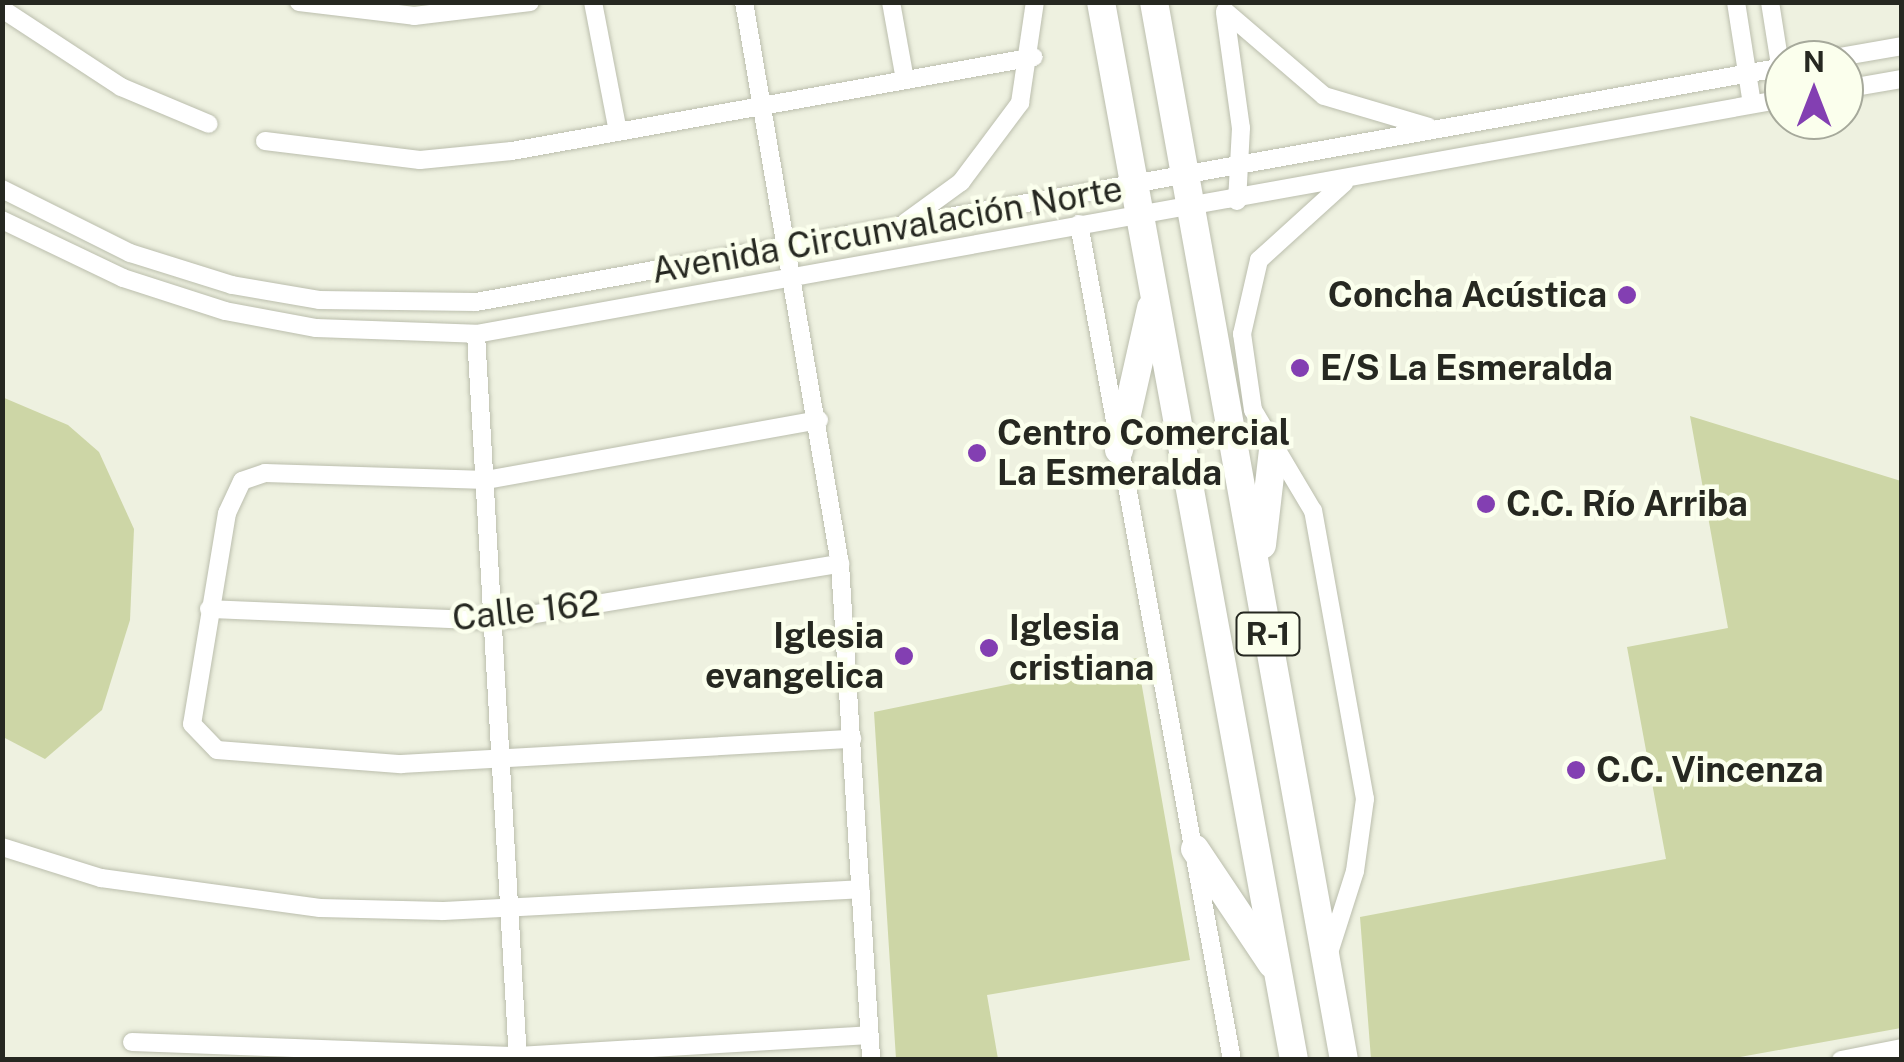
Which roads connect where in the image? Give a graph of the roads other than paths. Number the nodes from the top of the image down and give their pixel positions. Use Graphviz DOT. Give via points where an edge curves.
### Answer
graph roads {
  1 [pos="299,2"];
  2 [pos="530,2"];
  3 [pos="594,2"];
  4 [pos="744,2"];
  5 [pos="890,2"];
  6 [pos="1035,2"];
  7 [pos="1102,2"];
  8 [pos="1154,2"];
  9 [pos="1736,2"];
  10 [pos="1770,2"];
  11 [pos="1224,7"];
  12 [pos="2,9"];
  13 [pos="1777,40"];
  14 [pos="1902,46"];
  15 [pos="1864,53"];
  16 [pos="1034,57"];
  17 [pos="1764,71"];
  18 [pos="1747,74"];
  19 [pos="1902,79"];
  20 [pos="905,80"];
  21 [pos="1864,86"];
  22 [pos="1764,102"];
  23 [pos="1752,104"];
  24 [pos="763,106"];
  25 [pos="208,124"];
  26 [pos="1440,129"];
  27 [pos="618,132"];
  28 [pos="265,141"];
  29 [pos="1234,165"];
  30 [pos="1183,174"];
  31 [pos="1349,180"];
  32 [pos="2,190"];
  33 [pos="1137,199"];
  34 [pos="1237,200"];
  35 [pos="1189,210"];
  36 [pos="2,220"];
  37 [pos="1079,224"];
  38 [pos="902,226"];
  39 [pos="787,248"];
  40 [pos="793,277"];
  41 [pos="1154,297"];
  42 [pos="476,334"];
  43 [pos="819,420"];
  44 [pos="1120,450"];
  45 [pos="1273,450"];
  46 [pos="488,480"];
  47 [pos="840,564"];
  48 [pos="1258,576"];
  49 [pos="209,609"];
  50 [pos="494,621"];
  51 [pos="852,739"];
  52 [pos="501,760"];
  53 [pos="2,847"];
  54 [pos="1195,849"];
  55 [pos="860,889"];
  56 [pos="510,908"];
  57 [pos="1325,964"];
  58 [pos="1279,974"];
  59 [pos="869,1035"];
  60 [pos="132,1042"];
  61 [pos="1899,1052"];
  62 [pos="518,1058"];
  63 [pos="870,1060"];
  64 [pos="1232,1060"];
  65 [pos="1294,1060"];
  66 [pos="1344,1060"];
  67 [pos="1842,1060"];
  1 -- 2 [label="street" via="414,16"];
  3 -- 27 [label="street"];
  4 -- 24 [label="street"];
  5 -- 20 [label="street"];
  6 -- 16 [label="street"];
  7 -- 33 [label="main road, R-1"];
  8 -- 30 [label="main road, R-1"];
  9 -- 18 [label="street"];
  10 -- 13 [label="street"];
  11 -- 26 [label="street" via="1324,96"];
  11 -- 29 [label="street" via="1241,128"];
  12 -- 25 [label="street" via="121,88"];
  14 -- 15 [label="street"];
  16 -- 20 [label="street"];
  16 -- 38 [label="street" via="996,142"];
  17 -- 18 [label="street, Avenida Circunvalación Norte"];
  18 -- 23 [label="street"];
  18 -- 26 [label="street, Avenida Circunvalación Norte"];
  19 -- 21 [label="street"];
  20 -- 24 [label="street"];
  22 -- 23 [label="street, Avenida Circunvalación Norte"];
  23 -- 31 [label="street, Avenida Circunvalación Norte"];
  24 -- 27 [label="street"];
  24 -- 39 [label="street"];
  26 -- 29 [label="street, Avenida Circunvalación Norte"];
  27 -- 28 [label="street" via="420,160"];
  29 -- 30 [label="street, Avenida Circunvalación Norte"];
  29 -- 34 [label="street"];
  30 -- 33 [label="street, Avenida Circunvalación Norte"];
  30 -- 35 [label="main road, R-1"];
  31 -- 34 [label="street, Avenida Circunvalación Norte"];
  31 -- 45 [label="street" via="1284,228 1258,260 1249,293 1248,394"];
  32 -- 39 [label="street, Avenida Circunvalación Norte" via="130,253 319,300 476,302"];
  33 -- 35 [label="street, Avenida Circunvalación Norte"];
  33 -- 37 [label="street, Avenida Circunvalación Norte"];
  33 -- 38 [label="street, Avenida Circunvalación Norte"];
  33 -- 41 [label="main road, R-1"];
  34 -- 35 [label="street, Avenida Circunvalación Norte"];
  35 -- 48 [label="main road, R-1"];
  36 -- 42 [label="street, Avenida Circunvalación Norte" via="106,271 225,311 316,328"];
  37 -- 40 [label="street, Avenida Circunvalación Norte"];
  37 -- 44 [label="street"];
  38 -- 39 [label="street, Avenida Circunvalación Norte"];
  39 -- 40 [label="street"];
  40 -- 42 [label="street, Avenida Circunvalación Norte"];
  40 -- 43 [label="street"];
  41 -- 44 [label="main road"];
  41 -- 58 [label="main road, R-1"];
  42 -- 46 [label="street"];
  43 -- 46 [label="street"];
  43 -- 47 [label="street"];
  44 -- 54 [label="street"];
  45 -- 48 [label="main road"];
  45 -- 57 [label="street" via="1312,511 1365,799 1348,904"];
  46 -- 49 [label="street" via="265,474 242,481"];
  46 -- 50 [label="street"];
  47 -- 50 [label="street, Calle 162"];
  47 -- 51 [label="street"];
  48 -- 57 [label="main road, R-1"];
  49 -- 50 [label="street, Calle 162"];
  49 -- 52 [label="street" via="191,707 202,741 217,750 401,764"];
  50 -- 52 [label="street"];
  51 -- 52 [label="street"];
  51 -- 55 [label="street"];
  52 -- 56 [label="street"];
  53 -- 56 [label="street" via="209,897"];
  54 -- 58 [label="main road"];
  54 -- 64 [label="street"];
  55 -- 56 [label="street"];
  55 -- 59 [label="street"];
  56 -- 62 [label="street"];
  57 -- 66 [label="main road, R-1"];
  58 -- 65 [label="main road, R-1"];
  59 -- 62 [label="street"];
  59 -- 63 [label="street"];
  60 -- 62 [label="street"];
  61 -- 67 [label="street"];
}
